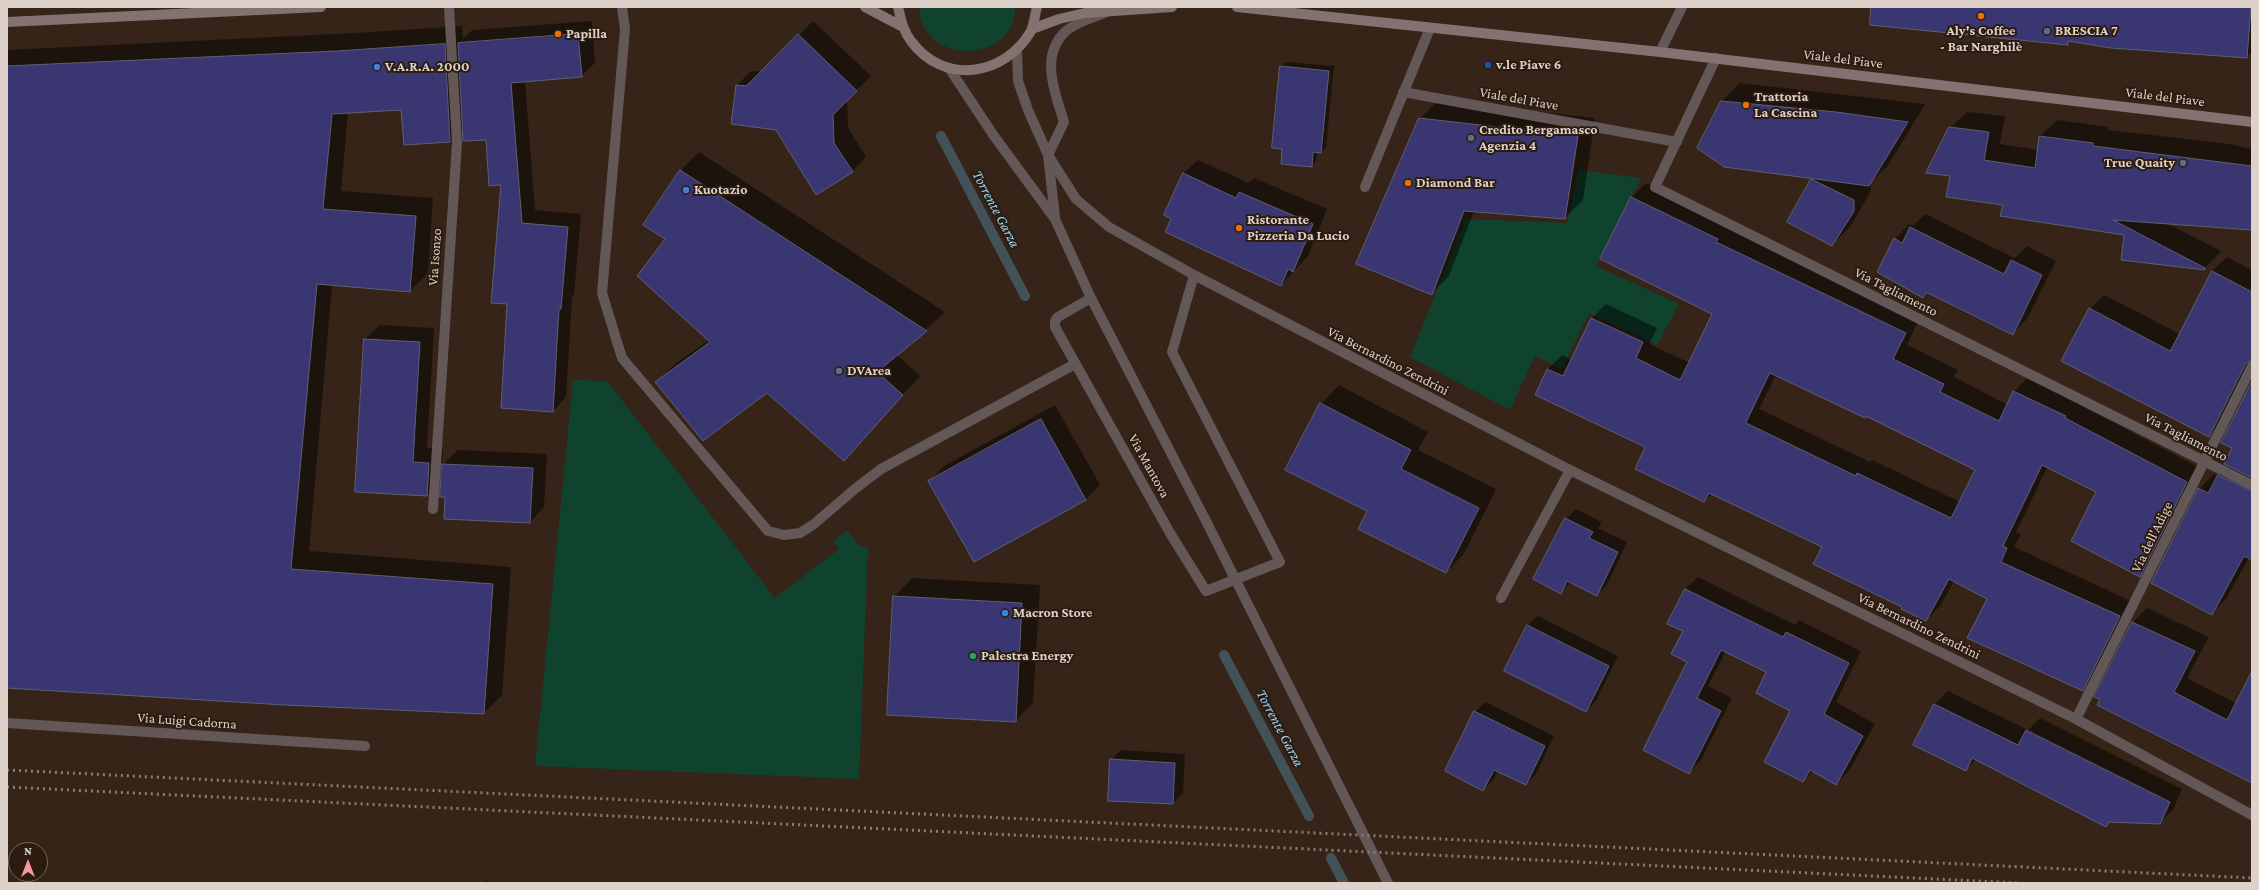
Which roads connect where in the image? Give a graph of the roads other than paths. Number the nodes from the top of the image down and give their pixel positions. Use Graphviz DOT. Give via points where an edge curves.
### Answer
graph roads {
  1 [pos="319,7"];
  2 [pos="449,7"];
  3 [pos="622,7"];
  4 [pos="865,7"];
  5 [pos="898,7"];
  6 [pos="1037,7"];
  7 [pos="1172,7"];
  8 [pos="1237,7"];
  9 [pos="1682,7"];
  10 [pos="1273,9"];
  11 [pos="1113,10"];
  12 [pos="7,22"];
  13 [pos="903,27"];
  14 [pos="1430,28"];
  15 [pos="1032,29"];
  16 [pos="1018,50"];
  17 [pos="1660,52"];
  18 [pos="1716,58"];
  19 [pos="949,68"];
  20 [pos="1403,92"];
  21 [pos="2252,122"];
  22 [pos="1677,142"];
  23 [pos="1048,154"];
  24 [pos="1365,187"];
  25 [pos="1055,219"];
  26 [pos="1194,276"];
  27 [pos="1091,298"];
  28 [pos="1075,364"];
  29 [pos="2252,366"];
  30 [pos="2204,462"];
  31 [pos="1570,470"];
  32 [pos="2252,486"];
  33 [pos="433,509"];
  34 [pos="1501,598"];
  35 [pos="2076,719"];
  36 [pos="7,723"];
  37 [pos="365,746"];
  38 [pos="2252,814"];
  39 [pos="1388,883"];
  1 -- 12 [label="main road"];
  2 -- 33 [label="street, Via Isonzo" via="457,143"];
  3 -- 28 [label="street" via="625,29 602,293 622,358 768,531 784,535 800,532 814,524 881,469"];
  4 -- 13 [label="main road"];
  5 -- 13 [label="main road"];
  6 -- 15 [label="main road"];
  7 -- 11 [label="main road"];
  8 -- 10 [label="main road, Viale del Piave"];
  9 -- 17 [label="street"];
  10 -- 14 [label="main road, Viale del Piave"];
  11 -- 15 [label="main road" via="1085,12"];
  11 -- 23 [label="street" via="1077,25 1063,34 1055,49 1050,71 1064,122"];
  13 -- 19 [label="main road" via="910,41 922,53 934,62"];
  14 -- 17 [label="main road, Viale del Piave"];
  14 -- 20 [label="street"];
  15 -- 16 [label="main road"];
  16 -- 19 [label="main road" via="1003,61 986,68 968,71"];
  16 -- 23 [label="street" via="1018,81"];
  17 -- 18 [label="main road, Viale del Piave"];
  18 -- 21 [label="main road, Viale del Piave"];
  18 -- 22 [label="street, Via Tagliamento"];
  19 -- 25 [label="street" via="994,136"];
  20 -- 22 [label="street, Viale del Piave"];
  20 -- 24 [label="street"];
  22 -- 30 [label="street, Via Tagliamento" via="1655,188"];
  23 -- 25 [label="street"];
  23 -- 26 [label="street, Via Bernardino Zendrini" via="1076,199 1109,227"];
  25 -- 27 [label="street"];
  26 -- 28 [label="street, Via Mantova" via="1172,352 1280,562 1206,591 1170,533"];
  26 -- 31 [label="street, Via Bernardino Zendrini"];
  27 -- 28 [label="street, Via Mantova" via="1058,316 1055,321 1055,327"];
  27 -- 39 [label="street"];
  29 -- 30 [label="street, Via dell'Adige"];
  30 -- 32 [label="street, Via Tagliamento"];
  30 -- 35 [label="street, Via dell'Adige"];
  31 -- 34 [label="street"];
  31 -- 35 [label="street, Via Bernardino Zendrini"];
  35 -- 38 [label="street, Via Bernardino Zendrini"];
  36 -- 37 [label="street, Via Luigi Cadorna"];
}
